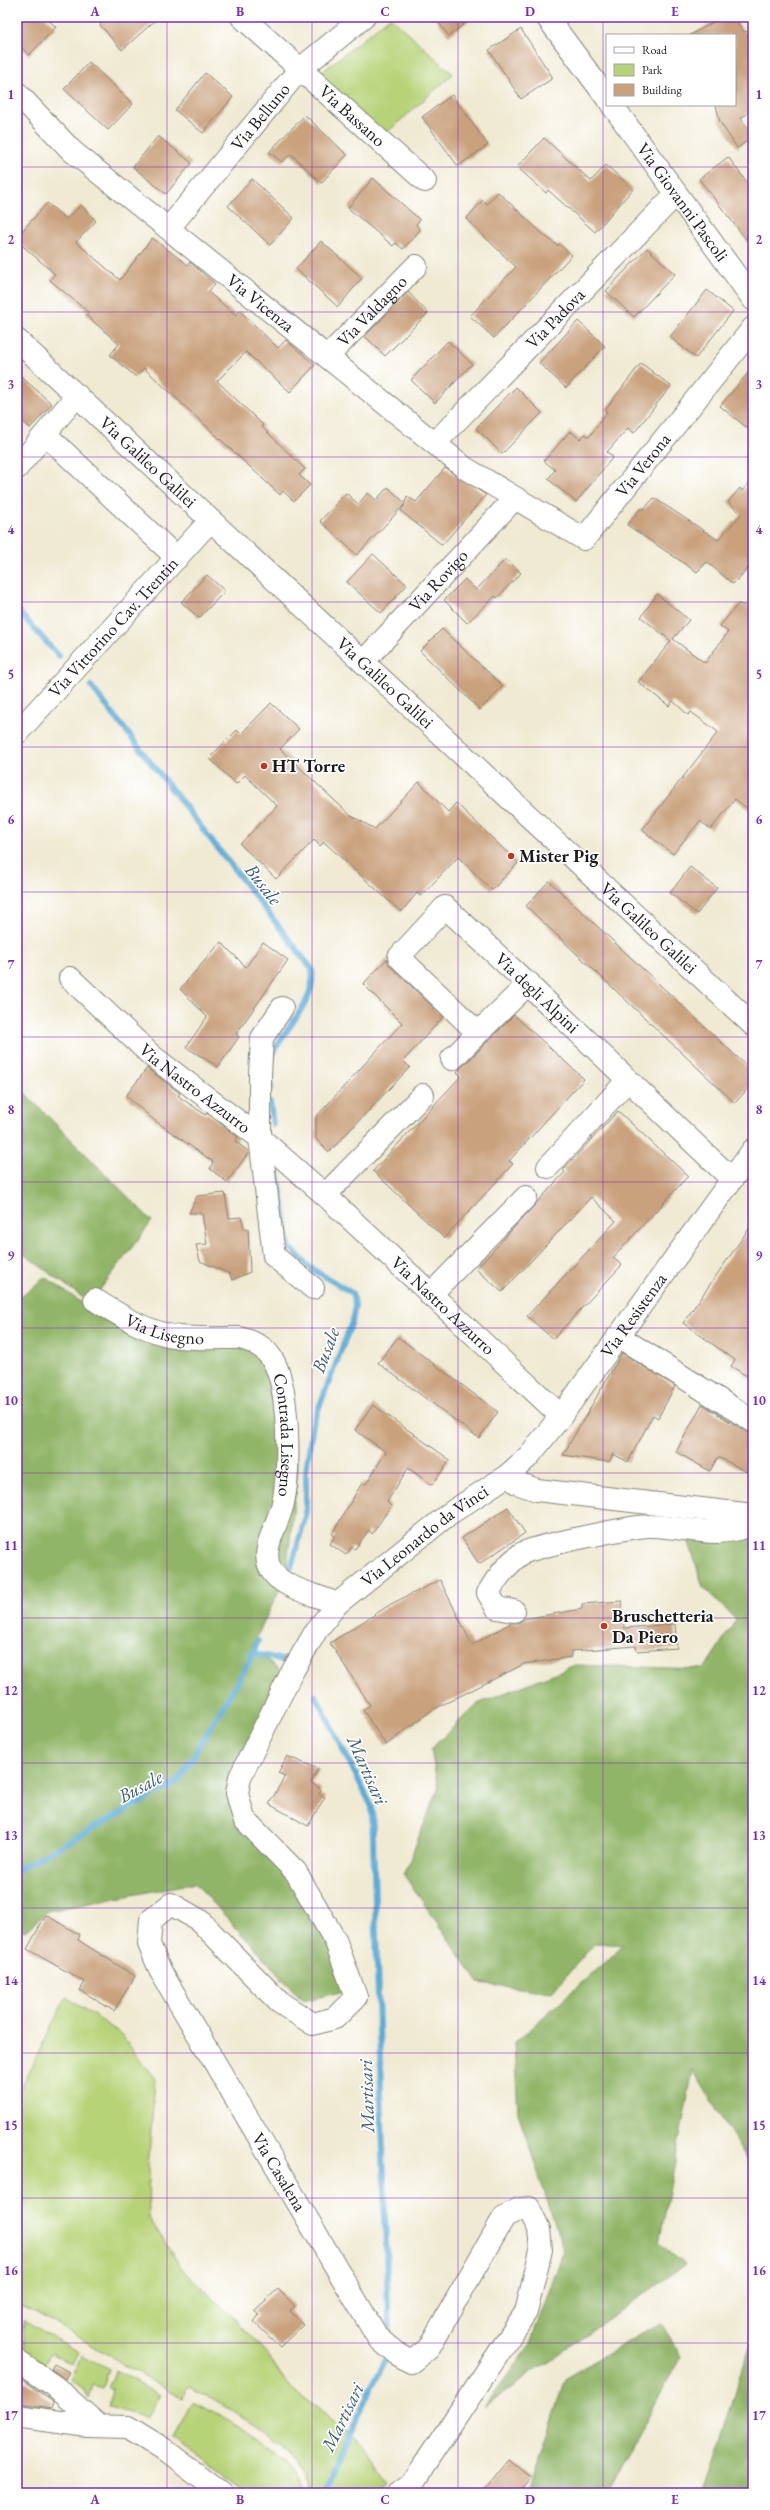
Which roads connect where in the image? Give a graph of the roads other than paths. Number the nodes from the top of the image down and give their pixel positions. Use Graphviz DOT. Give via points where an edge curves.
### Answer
graph roads {
  1 [pos="242,17"];
  2 [pos="364,17"];
  3 [pos="548,17"];
  4 [pos="299,70"];
  5 [pos="17,94"];
  6 [pos="606,97"];
  7 [pos="613,106"];
  8 [pos="425,181"];
  9 [pos="676,194"];
  10 [pos="169,228"];
  11 [pos="416,266"];
  12 [pos="753,299"];
  13 [pos="753,328"];
  14 [pos="17,340"];
  15 [pos="328,356"];
  16 [pos="77,395"];
  17 [pos="46,435"];
  18 [pos="435,443"];
  19 [pos="17,468"];
  20 [pos="514,499"];
  21 [pos="210,521"];
  22 [pos="177,558"];
  23 [pos="363,662"];
  24 [pos="17,732"];
  25 [pos="70,978"];
  26 [pos="529,983"];
  27 [pos="282,1008"];
  28 [pos="753,1025"];
  29 [pos="478,1033"];
  30 [pos="452,1059"];
  31 [pos="627,1081"];
  32 [pos="423,1095"];
  33 [pos="260,1138"];
  34 [pos="753,1150"];
  35 [pos="548,1167"];
  36 [pos="732,1179"];
  37 [pos="325,1195"];
  38 [pos="526,1197"];
  39 [pos="313,1288"];
  40 [pos="430,1295"];
  41 [pos="95,1300"];
  42 [pos="618,1336"];
  43 [pos="240,1338"];
  44 [pos="561,1416"];
  45 [pos="753,1421"];
  46 [pos="508,1475"];
  47 [pos="753,1515"];
  48 [pos="753,1524"];
  49 [pos="337,1604"];
  50 [pos="514,1611"];
  51 [pos="244,1819"];
  52 [pos="17,2361"];
  53 [pos="17,2416"];
  54 [pos="99,2426"];
  55 [pos="220,2493"];
  56 [pos="399,2493"];
  1 -- 4 [label="street, Via Bassano"];
  2 -- 4 [label="street, Via Belluno"];
  3 -- 6 [label="street"];
  4 -- 8 [label="street, Via Bassano"];
  4 -- 10 [label="street, Via Belluno"];
  5 -- 10 [label="street, Via Vicenza" via="72,151"];
  7 -- 9 [label="street, Via Giovanni Pascoli"];
  9 -- 12 [label="street, Via Giovanni Pascoli"];
  9 -- 18 [label="street, Via Padova"];
  10 -- 15 [label="street, Via Vicenza"];
  11 -- 15 [label="street, Via Valdagno"];
  13 -- 20 [label="street, Via Verona" via="584,539"];
  14 -- 16 [label="street, Via Galileo Galilei"];
  15 -- 18 [label="street, Via Vicenza"];
  16 -- 17 [label="street"];
  16 -- 21 [label="street, Via Galileo Galilei"];
  17 -- 19 [label="street"];
  17 -- 22 [label="street"];
  18 -- 20 [label="street, Via Vicenza" via="465,468"];
  20 -- 23 [label="street, Via Rovigo"];
  21 -- 22 [label="street, Via Vittorino Cav. Trentin"];
  21 -- 23 [label="street, Via Galileo Galilei"];
  22 -- 24 [label="street, Via Vittorino Cav. Trentin"];
  23 -- 28 [label="street, Via Galileo Galilei"];
  25 -- 33 [label="street, Via Nastro Azzurro" via="152,1056"];
  26 -- 29 [label="street"];
  26 -- 29 [label="street, Via degli Alpini" via="445,907 399,957"];
  26 -- 31 [label="street, Via degli Alpini"];
  27 -- 33 [label="street" via="262,1038"];
  29 -- 30 [label="street"];
  31 -- 35 [label="street"];
  31 -- 36 [label="street, Via degli Alpini"];
  32 -- 37 [label="street"];
  33 -- 37 [label="street, Via Nastro Azzurro"];
  33 -- 39 [label="street" via="274,1256"];
  34 -- 36 [label="street, Via Resistenza"];
  36 -- 42 [label="street, Via Resistenza"];
  37 -- 40 [label="street, Via Nastro Azzurro"];
  38 -- 40 [label="street, Via Nastro Azzurro"];
  40 -- 44 [label="street, Via Nastro Azzurro"];
  41 -- 43 [label="street, Via Lisegno" via="131,1321 177,1337"];
  42 -- 44 [label="street, Via Resistenza"];
  42 -- 45 [label="street"];
  43 -- 49 [label="street, Contrada Lisegno" via="260,1346 273,1360 279,1377 286,1422 286,1481 283,1503 267,1557 270,1570 280,1581"];
  44 -- 46 [label="street, Via Resistenza" via="528,1457"];
  46 -- 47 [label="street, Via Leonardo da Vinci" via="517,1483 537,1490"];
  46 -- 49 [label="street, Via Leonardo da Vinci" via="449,1514"];
  48 -- 50 [label="street" via="728,1533 650,1526 628,1528 522,1553 500,1572 488,1593 497,1608"];
  49 -- 51 [label="street, Via Leonardo da Vinci" via="316,1631 291,1674 240,1777 237,1792"];
  51 -- 56 [label="street, Via Casalena" via="296,1872 336,1942 356,1997 335,2018 313,2024 279,2002 199,1920 171,1904 151,1920 149,1944 161,1972 378,2338 411,2362 428,2349 504,2217 519,2209 529,2208 539,2229 541,2250 526,2312 412,2485"];
  52 -- 54 [label="street" via="49,2382"];
  53 -- 54 [label="street"];
  54 -- 55 [label="street" via="128,2427 162,2448"];
}
